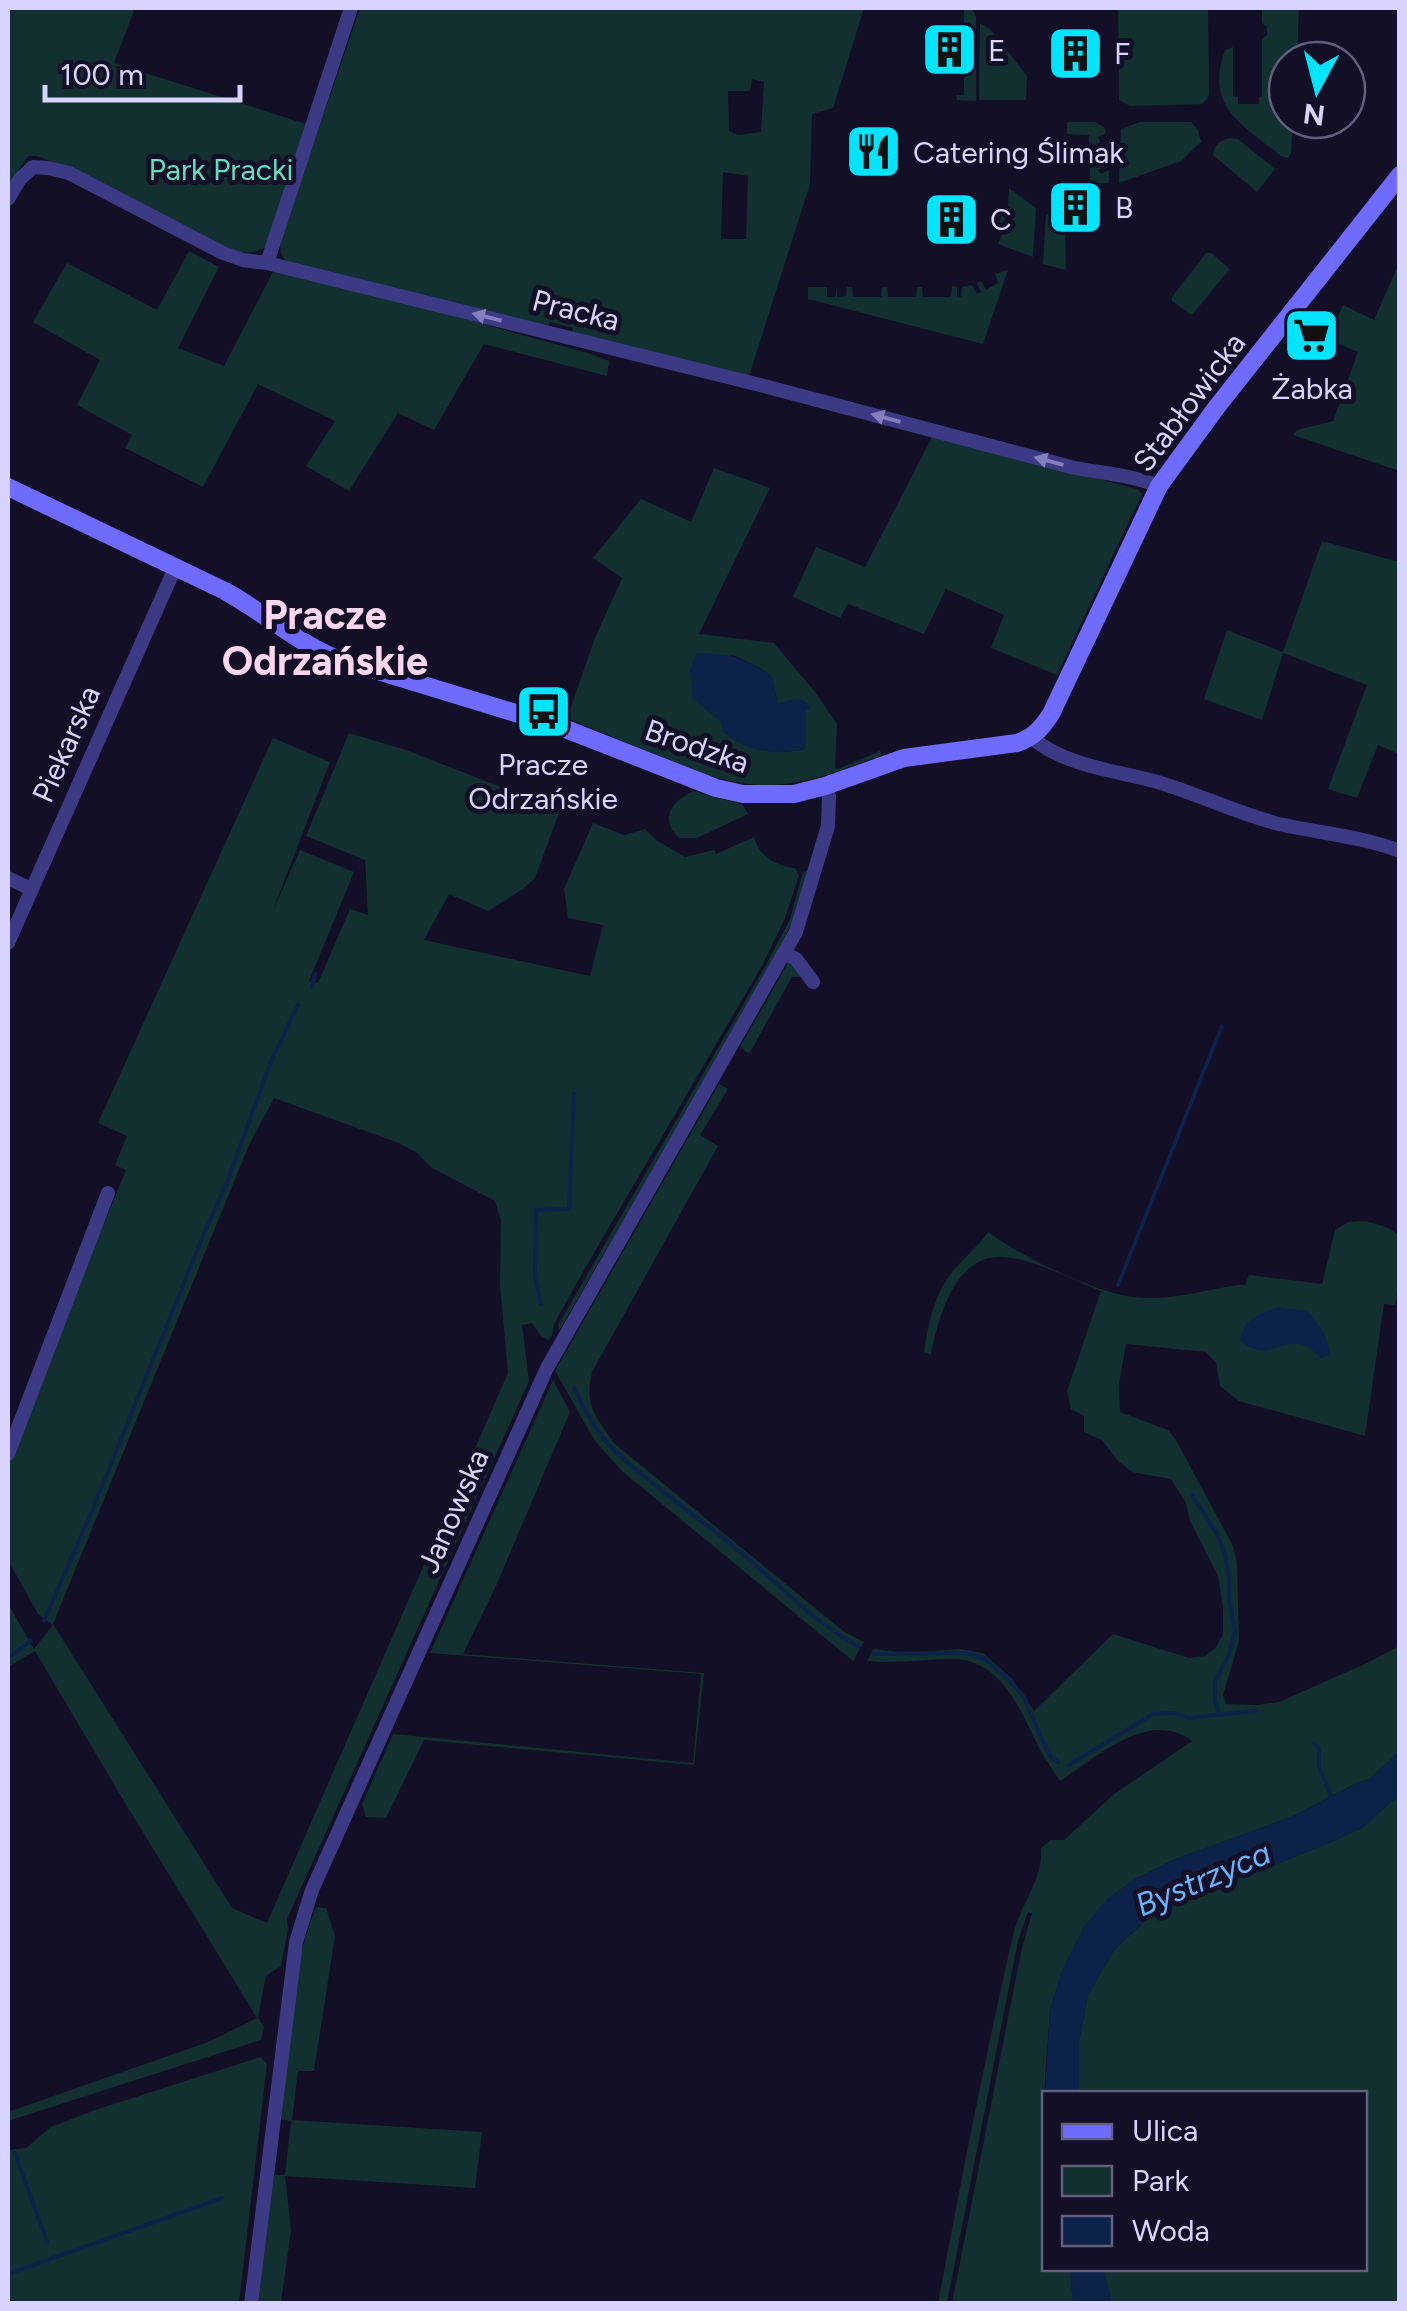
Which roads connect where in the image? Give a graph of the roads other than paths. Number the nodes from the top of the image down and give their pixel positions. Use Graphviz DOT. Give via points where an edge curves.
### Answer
graph roads {
  1 [pos="347,9"];
  2 [pos="1400,175"];
  3 [pos="8,199"];
  4 [pos="267,263"];
  5 [pos="1159,486"];
  6 [pos="8,487"];
  7 [pos="175,568"];
  8 [pos="1032,738"];
  9 [pos="825,786"];
  10 [pos="1400,851"];
  11 [pos="8,878"];
  12 [pos="31,889"];
  13 [pos="8,943"];
  14 [pos="784,953"];
  15 [pos="813,982"];
  16 [pos="108,1194"];
  17 [pos="8,1454"];
  18 [pos="251,2304"];
  1 -- 4 [label="street"];
  2 -- 5 [label="street, Stabłowicka"];
  3 -- 4 [label="street, Pracka" via="33,167 69,173 223,253"];
  5 -- 4 [label="street, Pracka, one-way"];
  5 -- 8 [label="street, Stabłowicka" via="1051,714"];
  6 -- 7 [label="street, Brodzka"];
  7 -- 9 [label="street, Brodzka" via="335,658 602,741 716,788 766,795"];
  7 -- 12 [label="street, Piekarska"];
  8 -- 9 [label="street, Brodzka" via="904,758"];
  8 -- 10 [label="street" via="1075,761 1276,823"];
  9 -- 14 [label="street, Janowska" via="828,826"];
  11 -- 12 [label="street"];
  12 -- 13 [label="street, Piekarska"];
  14 -- 15 [label="street"];
  14 -- 18 [label="street, Janowska" via="547,1368 312,1890 296,1942"];
  16 -- 17 [label="street"];
}
